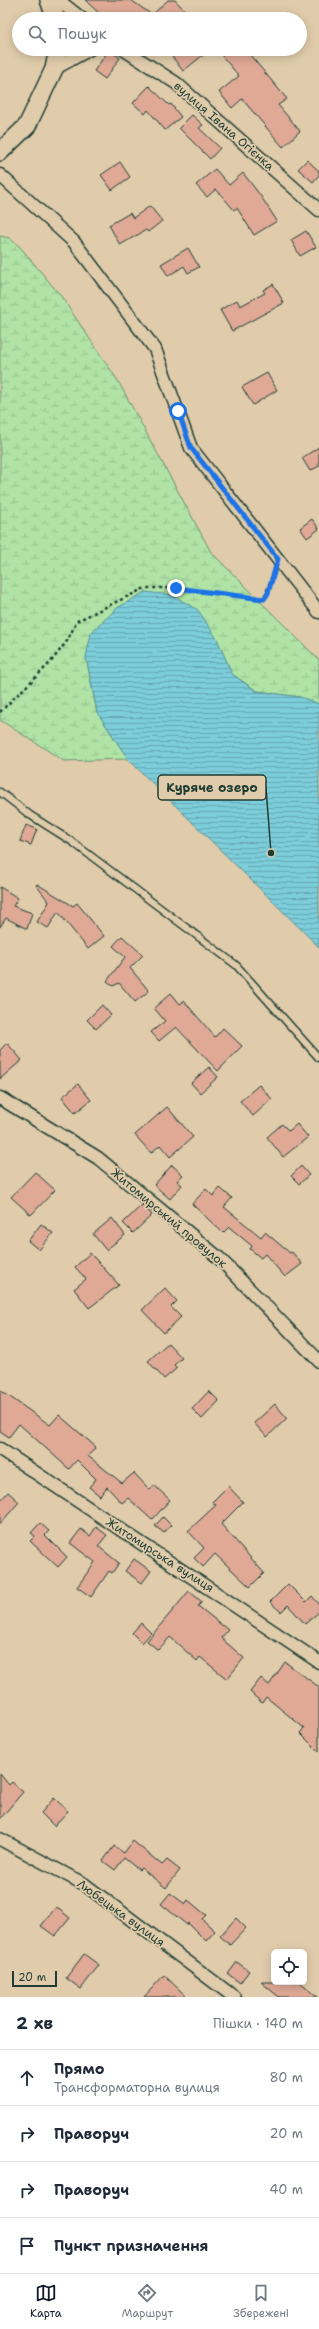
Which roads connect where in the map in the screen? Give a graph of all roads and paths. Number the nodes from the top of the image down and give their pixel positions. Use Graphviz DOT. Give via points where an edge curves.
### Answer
graph roads {
  1 [pos="50,0"];
  2 [pos="58,0"];
  3 [pos="54,12"];
  4 [pos="73,12"];
  5 [pos="57,56"];
  6 [pos="77,56"];
  7 [pos="134,56"];
  8 [pos="54,69"];
  9 [pos="0,152"];
  10 [pos="0,175"];
  11 [pos="319,210"];
  12 [pos="278,559"];
  13 [pos="319,612"];
  14 [pos="0,712"];
  15 [pos="0,792"];
  16 [pos="319,1058"];
  17 [pos="0,1098"];
  18 [pos="319,1361"];
  19 [pos="0,1449"];
  20 [pos="319,1662"];
  21 [pos="0,1839"];
  22 [pos="234,1997"];
  1 -- 3 [label="street"];
  2 -- 4 [label="street"];
  5 -- 8 [label="street"];
  6 -- 8 [label="street"];
  7 -- 11 [label="street, вулиця Івана Огієнка" via="176,83"];
  8 -- 9 [label="street" via="27,126"];
  10 -- 12 [label="street" via="74,242 155,349 191,448"];
  12 -- 13 [label="street"];
  12 -- 14 [label="path" via="264,599 176,588 145,588 77,621 68,641 50,663"];
  15 -- 16 [label="lane" via="71,841 236,965"];
  17 -- 18 [label="street, Житомирський провулок" via="98,1158 207,1248"];
  19 -- 20 [label="street, Житомирська вулиця"];
  21 -- 22 [label="street, Любецька вулиця" via="84,1884"];
}
